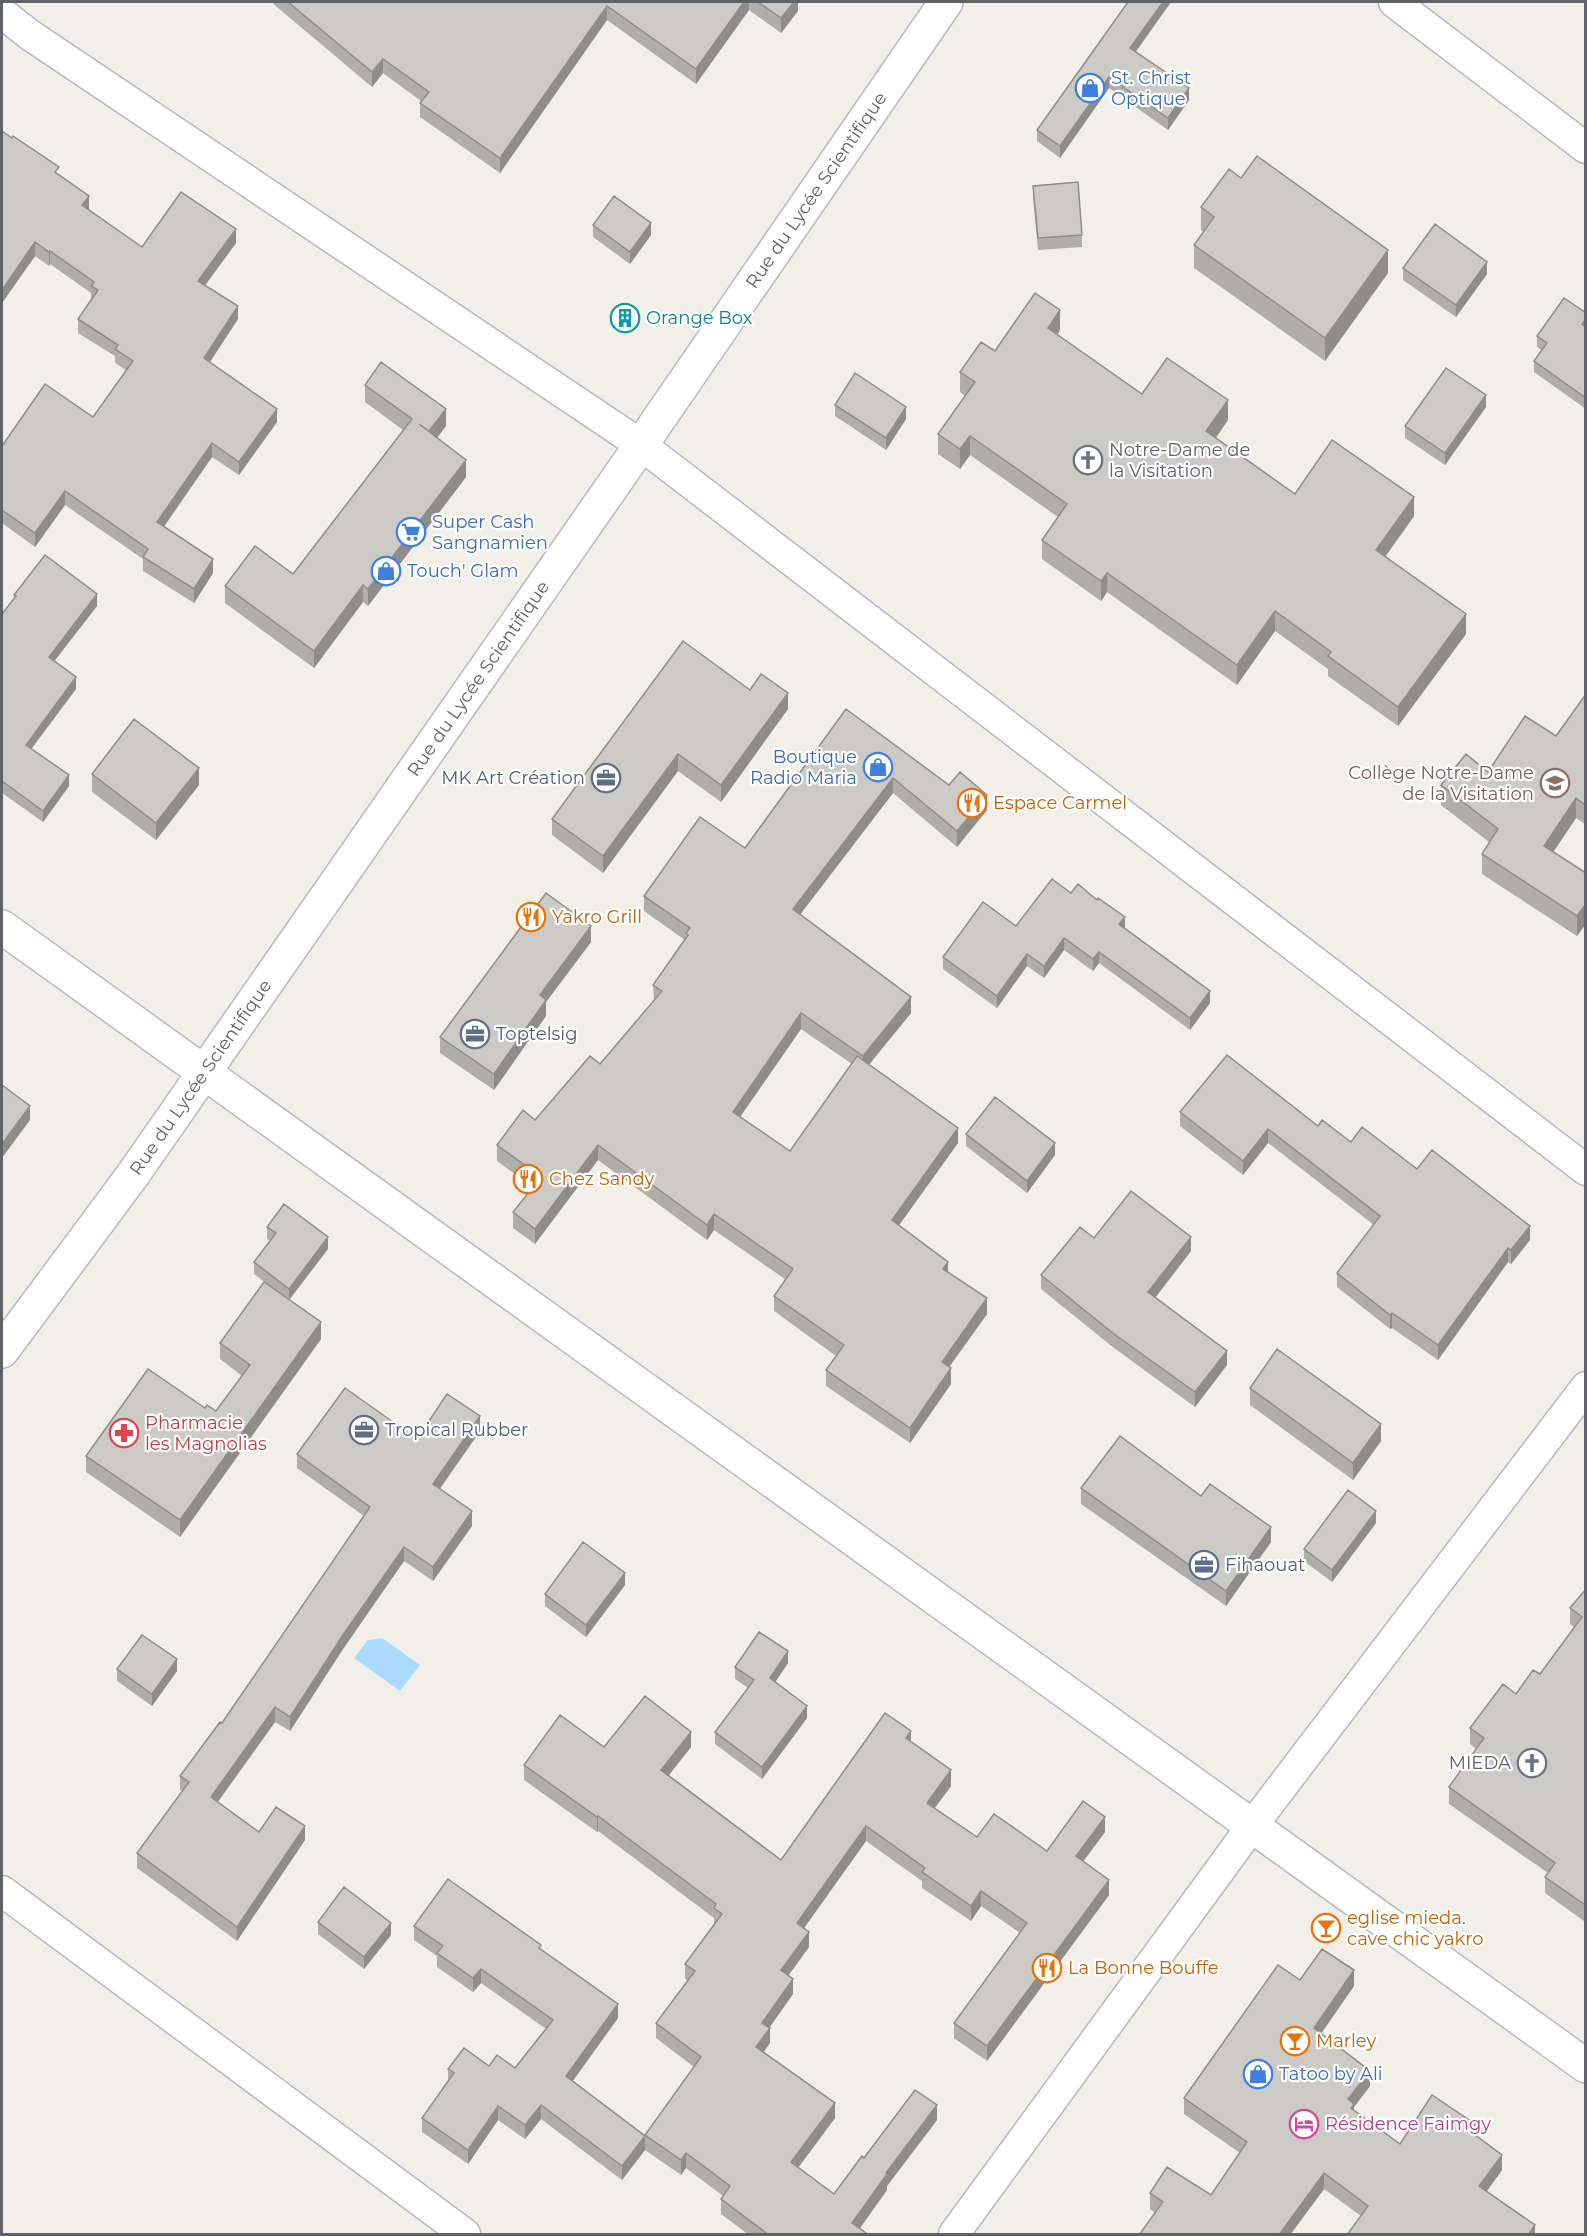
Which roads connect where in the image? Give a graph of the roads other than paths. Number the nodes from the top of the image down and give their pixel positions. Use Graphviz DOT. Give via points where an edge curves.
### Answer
graph roads {
  1 [pos="946,2"];
  2 [pos="1394,2"];
  3 [pos="2,13"];
  4 [pos="1586,148"];
  5 [pos="641,445"];
  6 [pos="2,927"];
  7 [pos="203,1073"];
  8 [pos="1586,1170"];
  9 [pos="2,1351"];
  10 [pos="1586,1387"];
  11 [pos="1252,1826"];
  12 [pos="2,1891"];
  13 [pos="1586,2066"];
  14 [pos="465,2235"];
  15 [pos="954,2235"];
  1 -- 5 [label="street, Rue du Lycée Scientifique"];
  2 -- 4 [label="street"];
  3 -- 5 [label="street"];
  5 -- 7 [label="street, Rue du Lycée Scientifique"];
  5 -- 8 [label="street"];
  6 -- 7 [label="street"];
  7 -- 9 [label="street, Rue du Lycée Scientifique"];
  7 -- 11 [label="street"];
  10 -- 11 [label="street"];
  11 -- 13 [label="street"];
  11 -- 15 [label="street"];
  12 -- 14 [label="street"];
}
